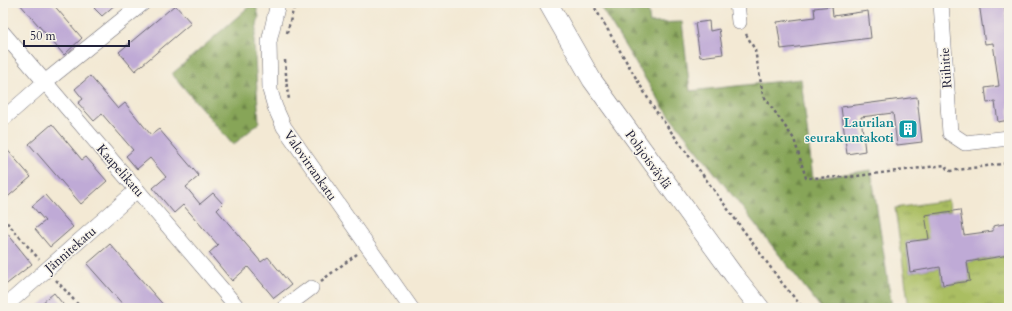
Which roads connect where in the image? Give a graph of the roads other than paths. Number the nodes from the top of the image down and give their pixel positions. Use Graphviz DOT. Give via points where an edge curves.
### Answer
graph roads {
  1 [pos="143,3"];
  2 [pos="278,3"];
  3 [pos="548,3"];
  4 [pos="737,3"];
  5 [pos="940,3"];
  6 [pos="739,22"];
  7 [pos="3,33"];
  8 [pos="45,82"];
  9 [pos="4,116"];
  10 [pos="1009,138"];
  11 [pos="137,190"];
  12 [pos="311,288"];
  13 [pos="3,308"];
  14 [pos="238,308"];
  15 [pos="284,308"];
  16 [pos="411,308"];
  17 [pos="760,308"];
  1 -- 8 [label="street"];
  2 -- 16 [label="street, Valovirrankatu" via="269,42 270,90 275,108 284,127"];
  3 -- 17 [label="main road, Pohjoisväylä" via="592,80"];
  4 -- 6 [label="street"];
  5 -- 10 [label="street, Riihitie" via="950,133 965,143"];
  7 -- 8 [label="street, Kaapelikatu"];
  8 -- 9 [label="street"];
  8 -- 11 [label="street, Kaapelikatu"];
  11 -- 13 [label="street, Jännitekatu"];
  11 -- 14 [label="street, Kaapelikatu"];
  12 -- 15 [label="street"];
}
